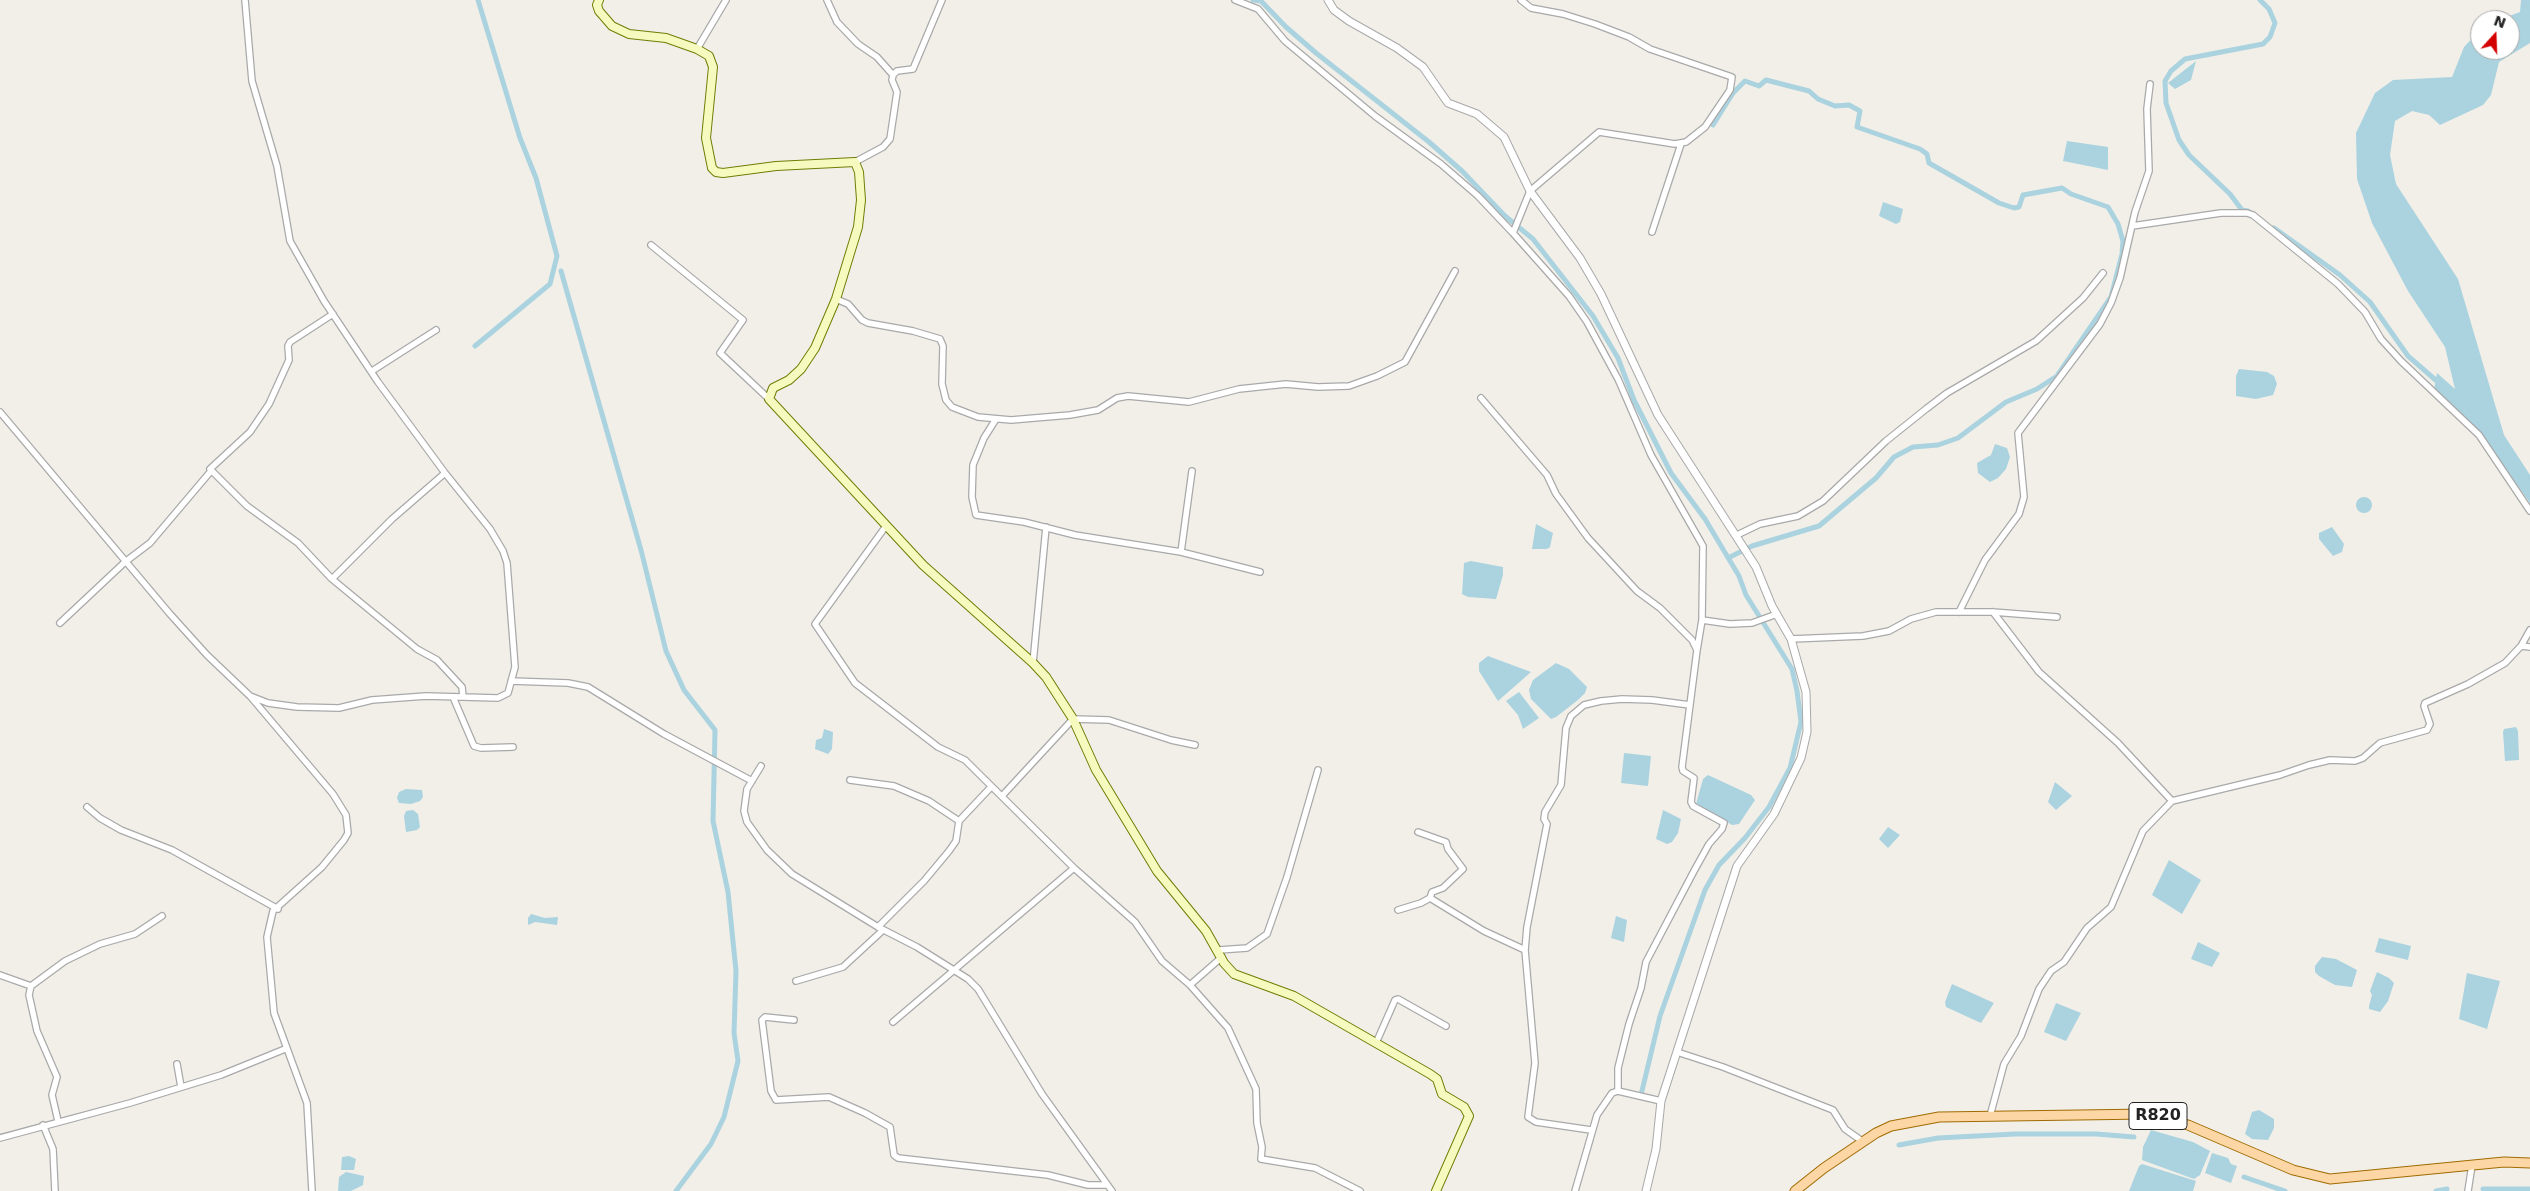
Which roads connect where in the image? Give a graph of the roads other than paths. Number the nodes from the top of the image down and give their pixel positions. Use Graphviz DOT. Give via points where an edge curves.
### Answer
graph roads {
  1 [pos="245,0"];
  2 [pos="599,0"];
  3 [pos="726,0"];
  4 [pos="827,0"];
  5 [pos="942,0"];
  6 [pos="1235,0"];
  7 [pos="1328,0"];
  8 [pos="1520,0"];
  9 [pos="697,49"];
  10 [pos="893,75"];
  11 [pos="2150,84"];
  12 [pos="1681,144"];
  13 [pos="855,162"];
  14 [pos="1530,191"];
  15 [pos="2132,226"];
  16 [pos="1514,232"];
  17 [pos="1652,232"];
  18 [pos="651,245"];
  19 [pos="1455,271"];
  20 [pos="2103,273"];
  21 [pos="836,299"];
  22 [pos="333,314"];
  23 [pos="436,330"];
  24 [pos="372,371"];
  25 [pos="769,398"];
  26 [pos="1481,398"];
  27 [pos="0,412"];
  28 [pos="996,418"];
  29 [pos="211,471"];
  30 [pos="1192,471"];
  31 [pos="445,473"];
  32 [pos="2530,511"];
  33 [pos="886,526"];
  34 [pos="1046,527"];
  35 [pos="1738,536"];
  36 [pos="1181,552"];
  37 [pos="125,562"];
  38 [pos="1260,572"];
  39 [pos="332,579"];
  40 [pos="1959,612"];
  41 [pos="1993,612"];
  42 [pos="1776,614"];
  43 [pos="2057,617"];
  44 [pos="1702,620"];
  45 [pos="60,623"];
  46 [pos="2530,630"];
  47 [pos="1791,639"];
  48 [pos="2521,646"];
  49 [pos="2530,647"];
  50 [pos="1698,650"];
  51 [pos="1033,663"];
  52 [pos="511,681"];
  53 [pos="250,696"];
  54 [pos="453,697"];
  55 [pos="463,697"];
  56 [pos="1690,705"];
  57 [pos="1073,719"];
  58 [pos="1195,745"];
  59 [pos="513,748"];
  60 [pos="762,766"];
  61 [pos="1318,770"];
  62 [pos="850,780"];
  63 [pos="752,781"];
  64 [pos="991,787"];
  65 [pos="1002,796"];
  66 [pos="2172,801"];
  67 [pos="87,807"];
  68 [pos="959,821"];
  69 [pos="1418,832"];
  70 [pos="1074,868"];
  71 [pos="1430,898"];
  72 [pos="278,909"];
  73 [pos="1398,910"];
  74 [pos="162,916"];
  75 [pos="881,929"];
  76 [pos="1525,950"];
  77 [pos="1220,954"];
  78 [pos="956,970"];
  79 [pos="0,975"];
  80 [pos="796,981"];
  81 [pos="1190,985"];
  82 [pos="31,986"];
  83 [pos="794,1020"];
  84 [pos="893,1022"];
  85 [pos="1446,1026"];
  86 [pos="1376,1043"];
  87 [pos="285,1049"];
  88 [pos="1677,1052"];
  89 [pos="177,1064"];
  90 [pos="182,1087"];
  91 [pos="1618,1091"];
  92 [pos="1661,1101"];
  93 [pos="1990,1116"];
  94 [pos="58,1121"];
  95 [pos="43,1125"];
  96 [pos="1591,1130"];
  97 [pos="0,1138"];
  98 [pos="1862,1141"];
  99 [pos="2530,1163"];
  100 [pos="2472,1165"];
  101 [pos="1107,1185"];
  102 [pos="55,1191"];
  103 [pos="312,1191"];
  104 [pos="1112,1191"];
  105 [pos="1360,1191"];
  106 [pos="1436,1191"];
  107 [pos="1574,1191"];
  108 [pos="1646,1191"];
  109 [pos="1795,1191"];
  110 [pos="2468,1191"];
  1 -- 22 [label="street" via="252,81 277,166 290,241"];
  2 -- 9 [label="main road" via="599,11 612,26 629,34 666,38"];
  3 -- 9 [label="street"];
  4 -- 10 [label="street" via="837,22"];
  5 -- 10 [label="street" via="913,69 897,71"];
  6 -- 16 [label="street" via="1258,9 1285,41 1375,116 1441,164"];
  7 -- 14 [label="street" via="1334,10 1349,21 1423,67 1448,103 1477,114 1504,138"];
  8 -- 12 [label="street" via="1531,8 1595,24 1650,49 1732,77 1730,90 1705,127"];
  9 -- 13 [label="main road" via="709,56 713,67 706,138 712,168 716,172"];
  10 -- 13 [label="street" via="897,92 890,139 883,147"];
  11 -- 15 [label="street" via="2147,109 2149,171"];
  12 -- 14 [label="street" via="1599,132"];
  12 -- 17 [label="street"];
  13 -- 21 [label="main road" via="861,200 858,227"];
  14 -- 16 [label="street"];
  14 -- 35 [label="street" via="1580,258 1601,294 1658,415"];
  15 -- 32 [label="street" via="2221,213 2253,215 2338,284 2365,312 2381,339 2401,361 2479,435"];
  15 -- 40 [label="street" via="2120,278 2104,317 2018,433 2024,497 2020,514 1985,560"];
  16 -- 44 [label="street" via="1587,322 1618,379 1651,455 1703,546"];
  18 -- 25 [label="street" via="743,320 720,353"];
  19 -- 28 [label="street" via="1405,362 1349,386 1286,384 1239,389 1189,402 1128,396 1117,398 1098,410 1070,415 1010,420"];
  20 -- 35 [label="street" via="2083,298 2036,341 1926,409 1886,441 1823,501 1798,516 1760,524"];
  21 -- 25 [label="main road" via="815,348 801,369 773,388"];
  21 -- 28 [label="street" via="848,304 868,323 940,339 946,400 963,412"];
  22 -- 24 [label="street"];
  22 -- 29 [label="street" via="290,342 289,360 269,404 250,432 210,468"];
  23 -- 24 [label="street"];
  24 -- 31 [label="street"];
  25 -- 33 [label="main road"];
  26 -- 50 [label="street" via="1547,475 1556,494 1588,538 1637,591 1660,608 1692,640"];
  27 -- 37 [label="street"];
  28 -- 34 [label="street" via="973,465 974,511 976,515"];
  29 -- 37 [label="street" via="150,543"];
  29 -- 39 [label="street" via="247,506 298,543"];
  30 -- 36 [label="street"];
  31 -- 39 [label="street" via="392,519"];
  31 -- 52 [label="street" via="490,529 507,562 515,667"];
  33 -- 51 [label="main road" via="923,565"];
  33 -- 64 [label="street" via="815,624 855,683 938,747 965,760"];
  34 -- 36 [label="street" via="1075,535"];
  34 -- 51 [label="street"];
  35 -- 42 [label="street" via="1756,567"];
  36 -- 38 [label="street"];
  37 -- 45 [label="street"];
  37 -- 53 [label="street" via="207,655"];
  39 -- 55 [label="street" via="417,649 437,660 462,687"];
  40 -- 41 [label="street"];
  40 -- 47 [label="street" via="1936,612 1911,619 1889,631 1863,636"];
  41 -- 43 [label="street"];
  41 -- 66 [label="street" via="2039,672 2118,743"];
  42 -- 44 [label="street" via="1752,623"];
  42 -- 47 [label="street"];
  44 -- 50 [label="street"];
  46 -- 48 [label="street"];
  47 -- 88 [label="street" via="1806,692 1807,732 1801,758 1774,814 1736,866"];
  48 -- 49 [label="street"];
  48 -- 66 [label="street" via="2504,663 2449,694 2425,702 2430,724 2427,730 2380,743 2363,758 2330,760"];
  50 -- 56 [label="street"];
  51 -- 57 [label="main road"];
  52 -- 55 [label="street" via="508,693 498,698"];
  52 -- 63 [label="street" via="588,686 664,734"];
  53 -- 54 [label="street" via="268,703 339,708 372,700"];
  53 -- 72 [label="street" via="333,794 346,815 348,827 344,840 322,867"];
  54 -- 55 [label="street"];
  54 -- 59 [label="street" via="474,746"];
  56 -- 76 [label="street" via="1652,700 1600,701 1584,705 1571,716 1566,728 1561,785 1545,812 1544,819 1548,824"];
  56 -- 91 [label="street" via="1682,767 1694,778 1692,806 1724,823 1709,844 1646,962 1642,988 1628,1024 1618,1068"];
  57 -- 58 [label="street" via="1109,720"];
  57 -- 65 [label="street"];
  57 -- 77 [label="main road" via="1096,770 1157,871"];
  60 -- 63 [label="street"];
  61 -- 77 [label="street" via="1267,934 1247,948"];
  62 -- 68 [label="street" via="894,786 929,801"];
  63 -- 75 [label="street" via="744,811 767,850 792,874"];
  64 -- 65 [label="street"];
  64 -- 68 [label="street"];
  65 -- 70 [label="street"];
  66 -- 93 [label="street" via="2143,831 2111,907 2087,928 2064,962 2051,971 2039,989 2021,1036 2004,1064"];
  67 -- 72 [label="street" via="121,830 172,850"];
  68 -- 75 [label="street" via="956,841 949,852"];
  69 -- 71 [label="street" via="1446,842 1463,868 1448,884 1432,892"];
  70 -- 78 [label="street"];
  70 -- 81 [label="street" via="1135,922 1162,961"];
  71 -- 73 [label="street"];
  71 -- 76 [label="street" via="1484,931"];
  72 -- 87 [label="street" via="273,911 267,937 274,1014"];
  74 -- 82 [label="street" via="135,934 100,944 65,961"];
  75 -- 78 [label="street"];
  75 -- 80 [label="street" via="843,967"];
  76 -- 96 [label="street" via="1534,1063 1528,1117 1536,1122"];
  77 -- 81 [label="street"];
  77 -- 86 [label="main road" via="1234,974 1294,996"];
  78 -- 84 [label="street"];
  78 -- 101 [label="street" via="978,989 1042,1094"];
  79 -- 82 [label="street"];
  81 -- 105 [label="street" via="1228,1028 1256,1089 1261,1159 1315,1168"];
  82 -- 94 [label="street" via="37,1031 57,1077 52,1095"];
  83 -- 101 [label="street" via="765,1017 762,1020 771,1091 776,1100 829,1097 859,1110 890,1127 894,1155 898,1158 1048,1174 1088,1185"];
  85 -- 86 [label="street" via="1398,999"];
  86 -- 106 [label="main road" via="1437,1079 1442,1094 1467,1111 1468,1116"];
  87 -- 90 [label="street"];
  87 -- 103 [label="street" via="307,1103"];
  88 -- 92 [label="street"];
  88 -- 98 [label="street" via="1833,1110 1845,1129"];
  89 -- 90 [label="street"];
  90 -- 94 [label="street"];
  91 -- 92 [label="street"];
  91 -- 96 [label="street" via="1612,1093 1597,1114"];
  92 -- 108 [label="street" via="1658,1138"];
  93 -- 98 [label="main road, R820" via="1912,1121 1891,1126"];
  93 -- 100 [label="main road, R820" via="2148,1114 2188,1125 2293,1170 2330,1179"];
  94 -- 95 [label="street"];
  95 -- 97 [label="street"];
  95 -- 102 [label="street" via="53,1150"];
  96 -- 107 [label="street"];
  98 -- 109 [label="main road, R820"];
  99 -- 100 [label="main road, R820"];
  100 -- 110 [label="street"];
  101 -- 104 [label="street"];
}
